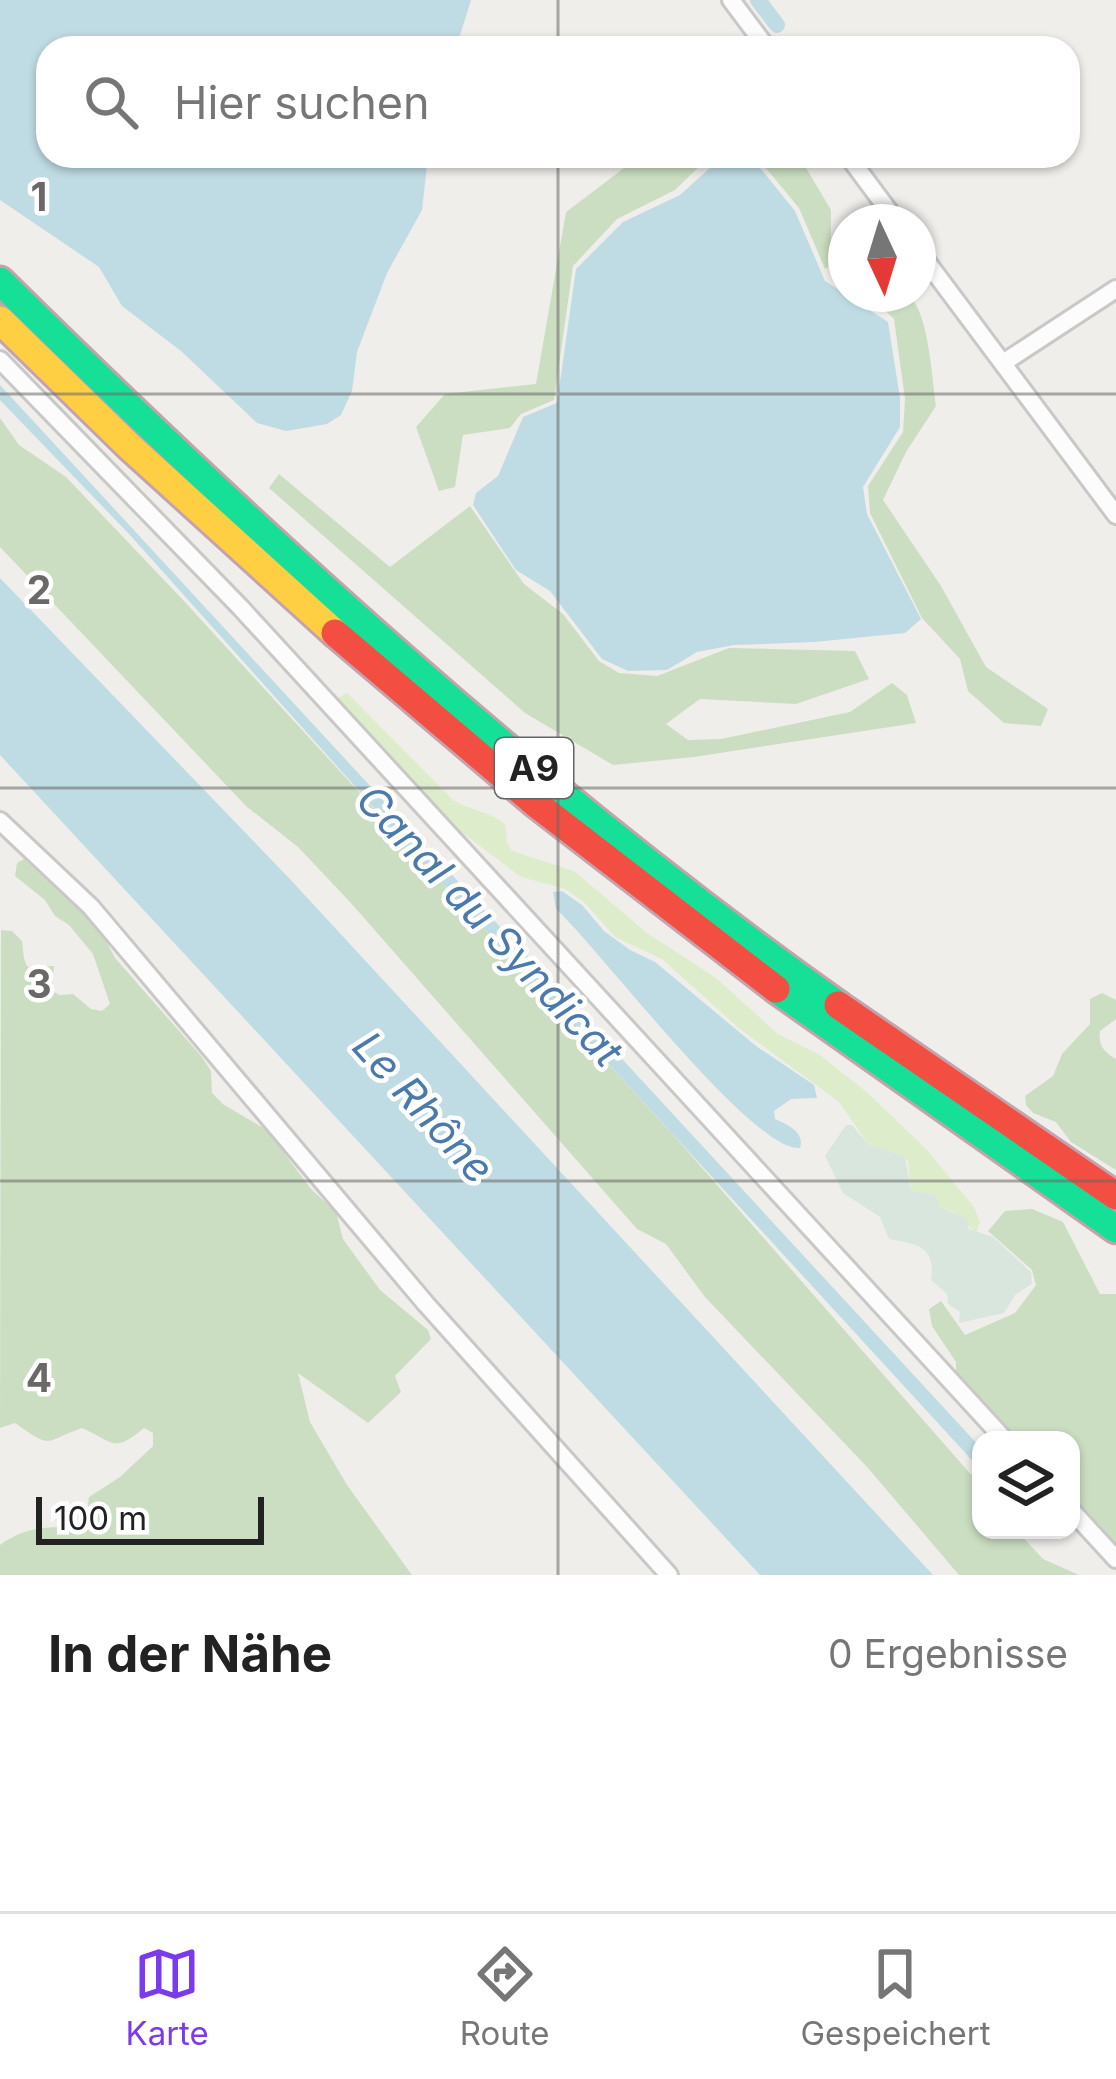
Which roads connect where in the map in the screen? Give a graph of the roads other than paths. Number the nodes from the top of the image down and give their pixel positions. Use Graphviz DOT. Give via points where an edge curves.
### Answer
graph roads {
  1 [pos="731,0"];
  2 [pos="758,36"];
  3 [pos="857,168"];
  4 [pos="884,204"];
  5 [pos="936,274"];
  6 [pos="0,281"];
  7 [pos="1116,289"];
  8 [pos="0,320"];
  9 [pos="0,360"];
  10 [pos="1003,363"];
  11 [pos="1116,515"];
  12 [pos="0,820"];
  13 [pos="1116,1196"];
  14 [pos="1116,1229"];
  15 [pos="997,1431"];
  16 [pos="1080,1520"];
  17 [pos="1116,1559"];
  18 [pos="669,1575"];
  1 -- 2 [label="street"];
  3 -- 4 [label="street"];
  5 -- 10 [label="street"];
  6 -- 13 [label="highway, A9" via="252,524 494,735 775,957"];
  7 -- 10 [label="street"];
  8 -- 14 [label="highway, A9" via="309,611 555,821 865,1057"];
  9 -- 15 [label="street" via="240,607"];
  10 -- 11 [label="street"];
  12 -- 18 [label="street" via="91,907 426,1304"];
  16 -- 17 [label="street"];
}
